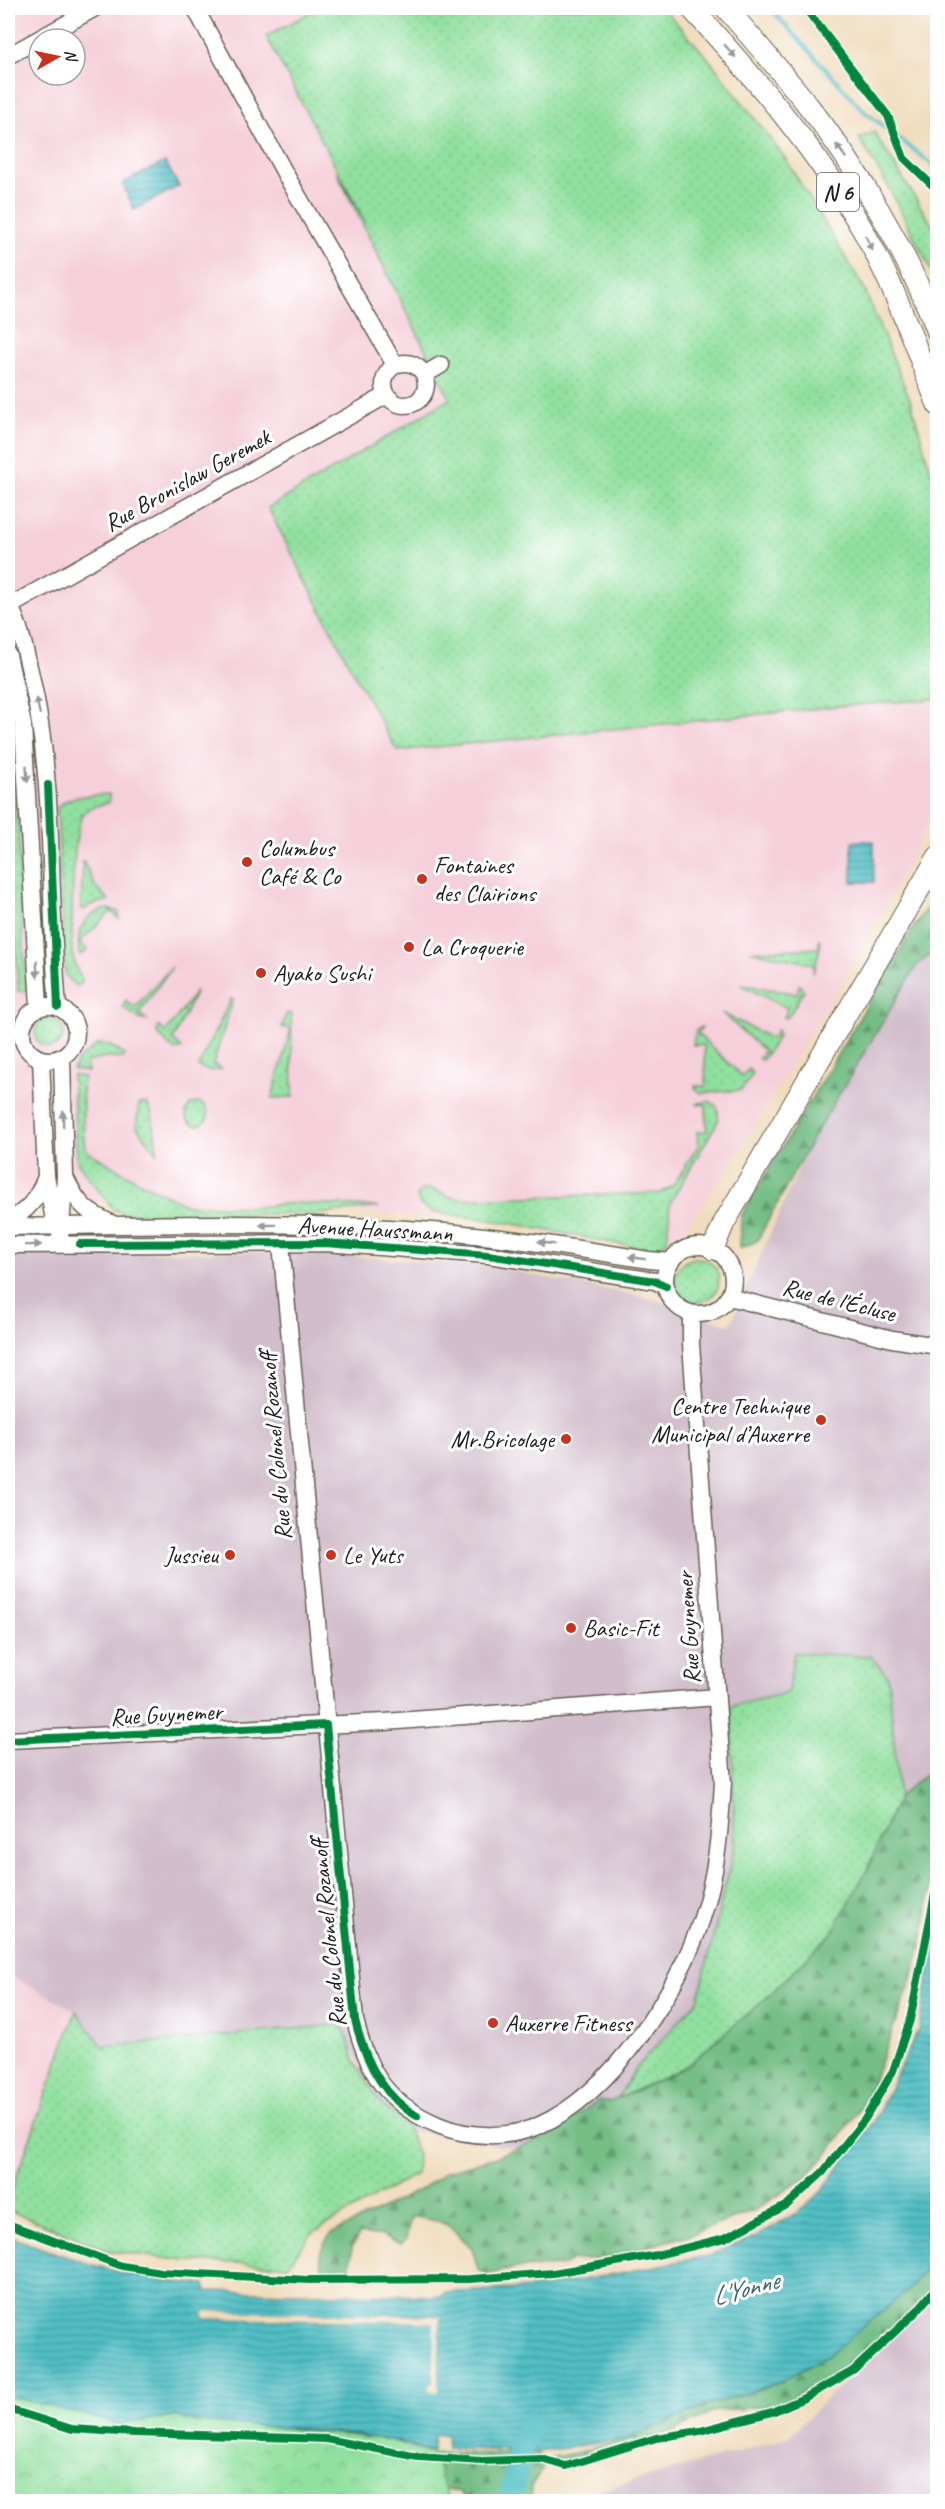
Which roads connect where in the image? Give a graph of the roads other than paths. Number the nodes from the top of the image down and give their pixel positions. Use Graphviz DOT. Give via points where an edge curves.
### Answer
graph roads {
  1 [pos="95,8"];
  2 [pos="195,8"];
  3 [pos="691,8"];
  4 [pos="726,8"];
  5 [pos="8,56"];
  6 [pos="938,332"];
  7 [pos="395,365"];
  8 [pos="441,365"];
  9 [pos="424,375"];
  10 [pos="387,395"];
  11 [pos="938,405"];
  12 [pos="9,604"];
  13 [pos="8,655"];
  14 [pos="936,864"];
  15 [pos="39,1007"];
  16 [pos="58,1007"];
  17 [pos="14,1034"];
  18 [pos="62,1057"];
  19 [pos="41,1059"];
  20 [pos="46,1176"];
  21 [pos="65,1177"];
  22 [pos="8,1220"];
  23 [pos="58,1226"];
  24 [pos="117,1226"];
  25 [pos="8,1227"];
  26 [pos="59,1244"];
  27 [pos="281,1244"];
  28 [pos="8,1245"];
  29 [pos="713,1249"];
  30 [pos="671,1262"];
  31 [pos="666,1286"];
  32 [pos="729,1297"];
  33 [pos="694,1314"];
  34 [pos="938,1346"];
  35 [pos="717,1697"];
  36 [pos="326,1725"];
  37 [pos="8,1740"];
  1 -- 5 [label="street"];
  2 -- 7 [label="street"];
  3 -- 11 [label="main road, N 6, one-way" via="767,93 865,233 902,311"];
  6 -- 4 [label="main road, N 6, one-way" via="885,225 846,159 804,100"];
  7 -- 9 [label="street" via="408,363"];
  7 -- 10 [label="street" via="384,381"];
  8 -- 9 [label="street"];
  9 -- 10 [label="street" via="424,393 416,402 397,404"];
  10 -- 12 [label="street, Rue Bronislaw Geremek"];
  16 -- 12 [label="street, one-way" via="48,785 41,719 23,639"];
  13 -- 15 [label="street, one-way" via="23,725"];
  14 -- 29 [label="main road" via="724,1223"];
  15 -- 16 [label="street"];
  15 -- 17 [label="street"];
  16 -- 18 [label="street" via="72,1017 77,1033 72,1049"];
  17 -- 19 [label="street"];
  18 -- 19 [label="street"];
  21 -- 18 [label="street, one-way"];
  19 -- 20 [label="street"];
  20 -- 22 [label="street" via="33,1202"];
  20 -- 23 [label="street"];
  21 -- 23 [label="street"];
  21 -- 24 [label="street" via="74,1197 88,1212"];
  23 -- 24 [label="street, Avenue Haussmann"];
  23 -- 25 [label="street, Avenue Haussmann"];
  23 -- 26 [label="street"];
  30 -- 24 [label="street, Avenue Haussmann, one-way" via="515,1238 391,1228 309,1224"];
  26 -- 27 [label="street, Avenue Haussmann"];
  28 -- 26 [label="street, Avenue Haussmann, one-way"];
  27 -- 31 [label="street, Avenue Haussmann" via="325,1243 488,1255 655,1281"];
  27 -- 36 [label="street, Rue du Colonel Rozanoff"];
  29 -- 30 [label="street" via="694,1246"];
  29 -- 32 [label="street" via="723,1256 733,1275"];
  30 -- 31 [label="street"];
  31 -- 33 [label="street" via="675,1304"];
  32 -- 33 [label="street" via="714,1311"];
  32 -- 34 [label="street, Rue de l'Écluse" via="892,1339"];
  33 -- 35 [label="street, Rue Guynemer" via="691,1344"];
  35 -- 36 [label="street, Rue Guynemer"];
  35 -- 36 [label="street, Rue du Colonel Rozanoff" via="723,1783 718,1853 692,1946 671,1989 608,2074 574,2104 541,2125 514,2134 453,2131 411,2112 376,2077 363,2050 355,2020"];
  36 -- 37 [label="street, Rue Guynemer"];
}
